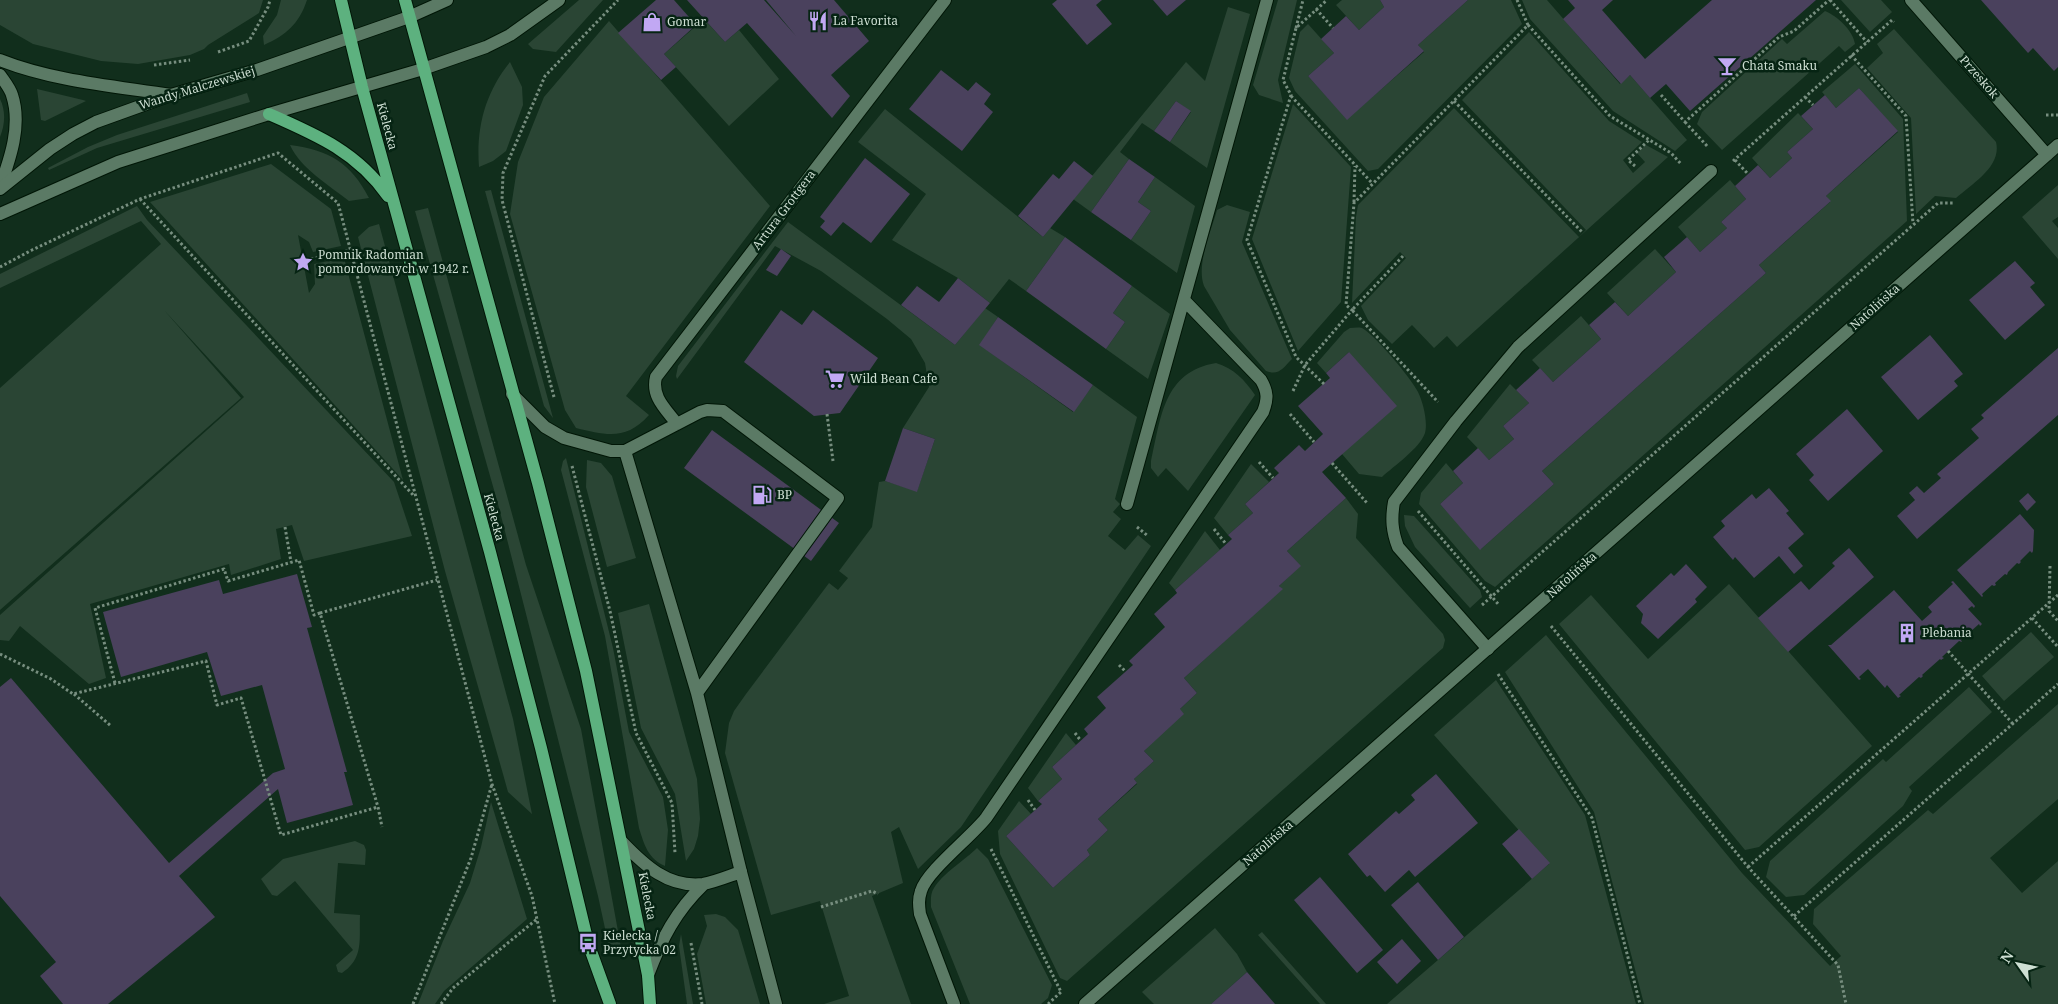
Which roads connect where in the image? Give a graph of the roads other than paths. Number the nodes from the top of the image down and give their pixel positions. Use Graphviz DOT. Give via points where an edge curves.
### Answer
graph roads {
  1 [pos="341,0"];
  2 [pos="405,0"];
  3 [pos="448,0"];
  4 [pos="559,0"];
  5 [pos="945,0"];
  6 [pos="1267,0"];
  7 [pos="1911,0"];
  8 [pos="409,17"];
  9 [pos="350,37"];
  10 [pos="0,60"];
  11 [pos="423,69"];
  12 [pos="0,75"];
  13 [pos="362,87"];
  14 [pos="171,95"];
  15 [pos="269,114"];
  16 [pos="2058,145"];
  17 [pos="2047,155"];
  18 [pos="1712,171"];
  19 [pos="0,188"];
  20 [pos="394,204"];
  21 [pos="0,214"];
  22 [pos="1184,300"];
  23 [pos="512,394"];
  24 [pos="677,424"];
  25 [pos="625,451"];
  26 [pos="1127,504"];
  27 [pos="1488,649"];
  28 [pos="697,693"];
  29 [pos="622,842"];
  30 [pos="741,872"];
  31 [pos="704,884"];
  32 [pos="648,975"];
  33 [pos="610,1004"];
  34 [pos="650,1004"];
  35 [pos="776,1004"];
  36 [pos="954,1004"];
  37 [pos="1085,1004"];
  1 -- 9 [label="main road, Kielecka"];
  2 -- 8 [label="main road, Kielecka"];
  3 -- 8 [label="street, Wandy Malczewskiej"];
  4 -- 11 [label="street" via="510,36"];
  5 -- 24 [label="street, Artura Grottgera" via="656,378 655,394"];
  6 -- 22 [label="street"];
  7 -- 17 [label="street, Przeskok"];
  8 -- 9 [label="street, Wandy Malczewskiej"];
  8 -- 11 [label="main road, Kielecka"];
  9 -- 13 [label="main road, Kielecka"];
  9 -- 14 [label="street, Wandy Malczewskiej" via="257,70"];
  10 -- 14 [label="street" via="19,68 62,77"];
  11 -- 13 [label="street"];
  11 -- 23 [label="main road, Kielecka"];
  12 -- 19 [label="street" via="12,94 16,112 9,163"];
  13 -- 15 [label="street"];
  13 -- 20 [label="main road, Kielecka"];
  14 -- 19 [label="street, Wandy Malczewskiej" via="96,122 73,134"];
  15 -- 20 [label="main road" via="318,135 345,152 365,167"];
  15 -- 21 [label="street" via="118,162"];
  16 -- 17 [label="street, Natolińska"];
  17 -- 27 [label="street, Natolińska"];
  18 -- 27 [label="street" via="1533,331 1456,420 1394,502 1391,517 1398,546"];
  20 -- 33 [label="main road, Kielecka" via="522,673 588,943"];
  22 -- 26 [label="street"];
  22 -- 36 [label="street" via="1261,380 1268,396 1263,412 986,818 921,889 920,914"];
  23 -- 25 [label="street" via="545,427 564,438 611,451"];
  23 -- 29 [label="main road, Kielecka" via="586,671"];
  24 -- 25 [label="street"];
  24 -- 28 [label="street" via="707,410 722,411 838,498"];
  25 -- 28 [label="street"];
  27 -- 37 [label="street, Natolińska"];
  28 -- 30 [label="street"];
  29 -- 31 [label="street" via="642,864 659,875 674,882"];
  29 -- 32 [label="main road, Kielecka"];
  30 -- 31 [label="street"];
  30 -- 35 [label="street"];
  31 -- 32 [label="street" via="684,905 661,941"];
  32 -- 34 [label="main road, Kielecka"];
}
